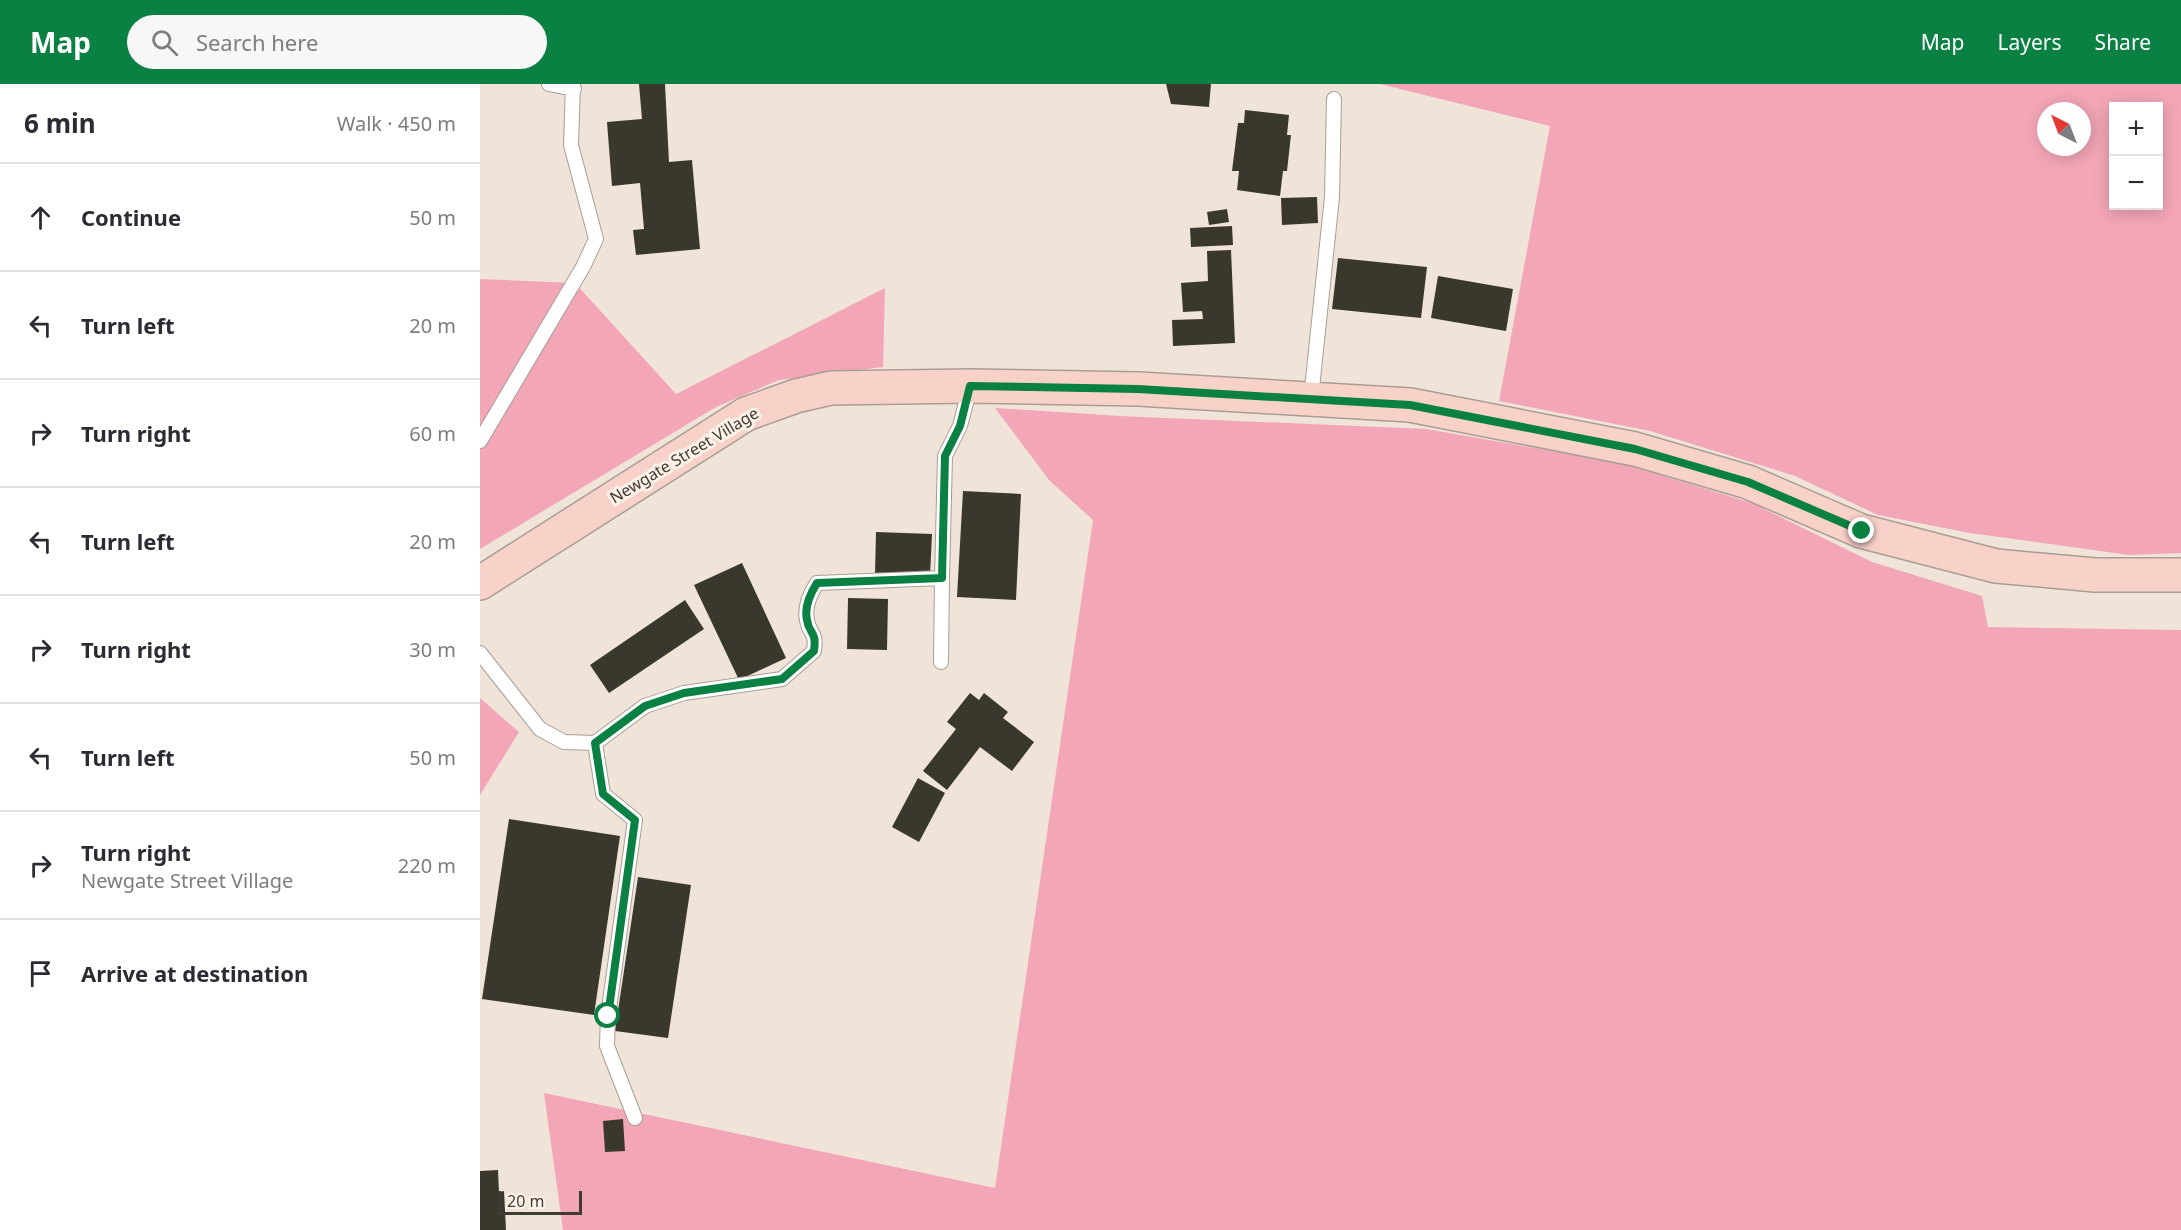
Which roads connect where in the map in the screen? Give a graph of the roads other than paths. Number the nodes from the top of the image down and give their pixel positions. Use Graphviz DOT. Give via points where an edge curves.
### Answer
graph roads {
  1 [pos="549,84"];
  2 [pos="574,87"];
  3 [pos="1334,99"];
  4 [pos="970,386"];
  5 [pos="1311,398"];
  6 [pos="480,441"];
  7 [pos="2181,575"];
  8 [pos="942,578"];
  9 [pos="480,583"];
  10 [pos="480,653"];
  11 [pos="941,662"];
  12 [pos="595,743"];
  13 [pos="635,1118"];
  1 -- 2 [label="lane"];
  2 -- 6 [label="lane" via="572,145 596,239"];
  3 -- 5 [label="lane" via="1332,197"];
  4 -- 5 [label="street, Newgate Street Village"];
  4 -- 8 [label="lane" via="960,426 945,456"];
  4 -- 9 [label="street, Newgate Street Village" via="831,388 746,414"];
  5 -- 7 [label="street, Newgate Street Village" via="1410,405 1635,449 1748,482 1862,531 1996,566 2095,575"];
  8 -- 11 [label="lane"];
  8 -- 12 [label="lane" via="817,583 808,598 807,621 816,637 814,651 782,679 665,699 645,706"];
  10 -- 12 [label="lane" via="540,729 564,742"];
  12 -- 13 [label="lane" via="603,794 635,820 607,1046"];
}
